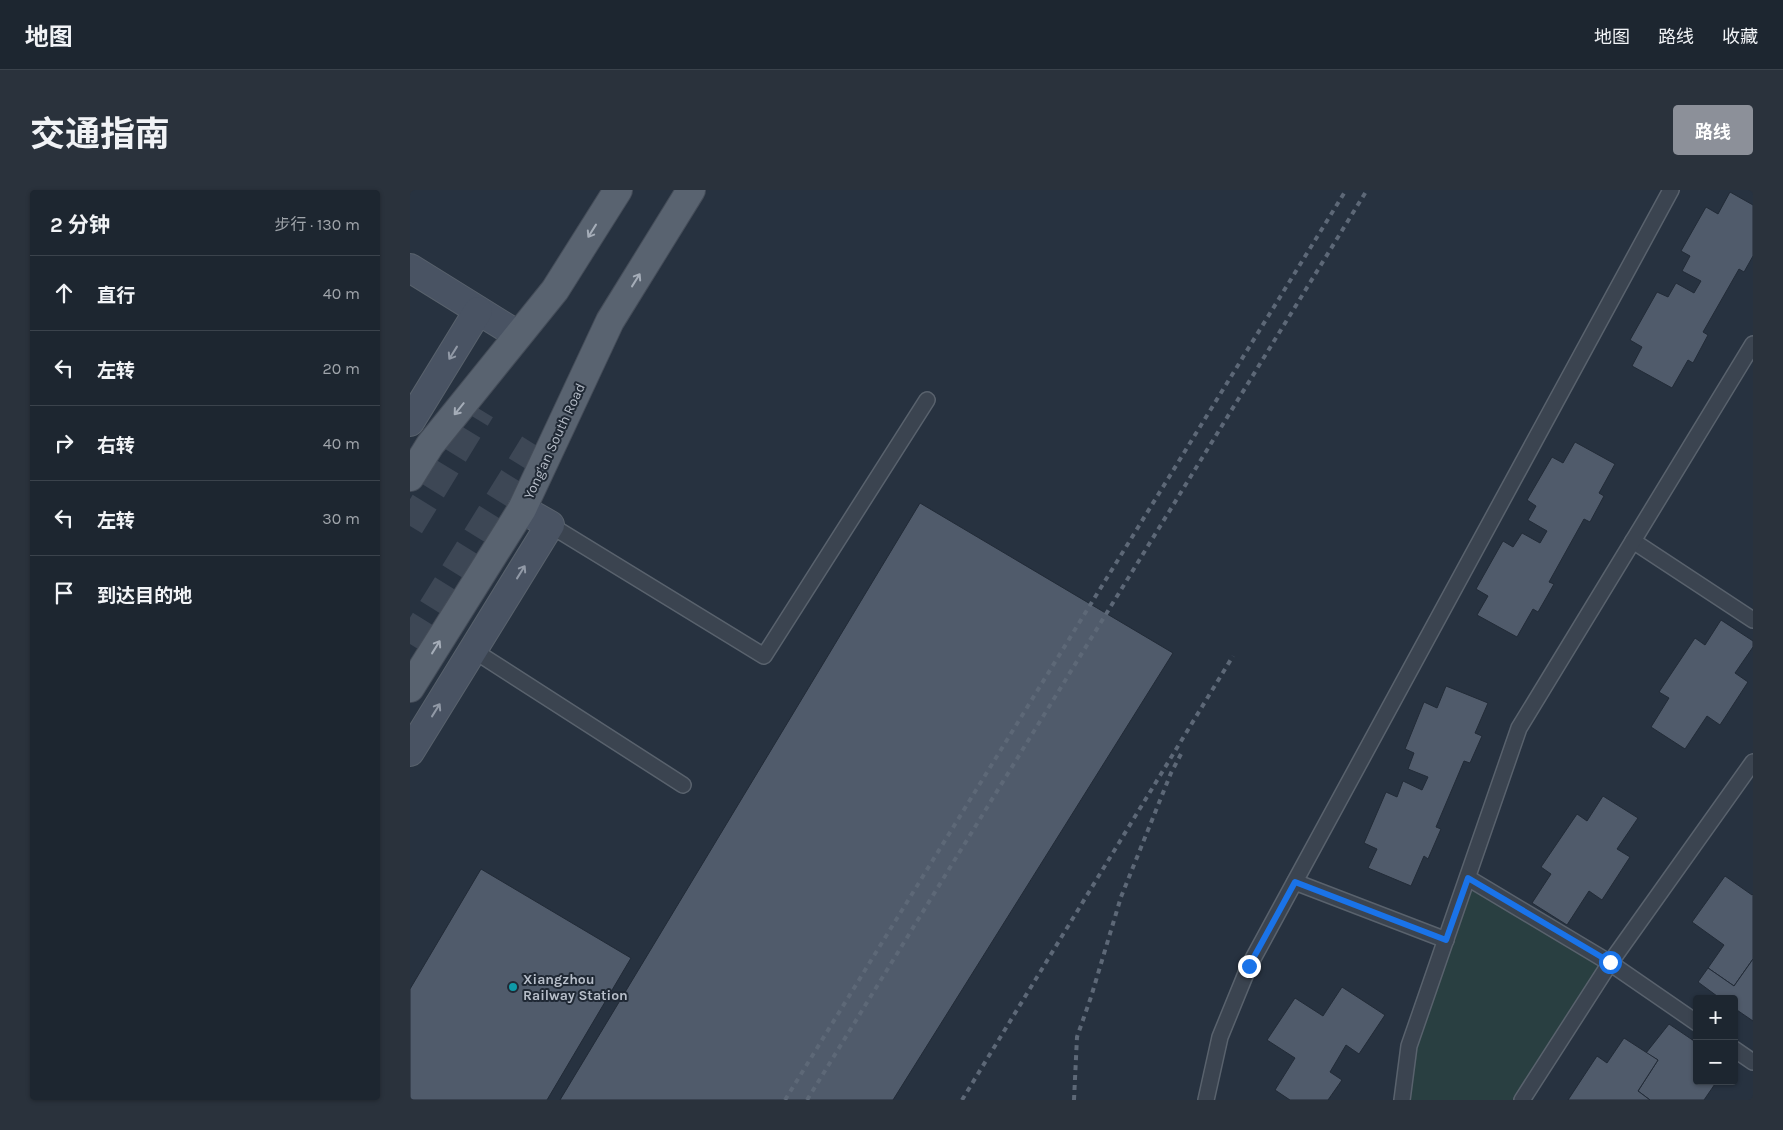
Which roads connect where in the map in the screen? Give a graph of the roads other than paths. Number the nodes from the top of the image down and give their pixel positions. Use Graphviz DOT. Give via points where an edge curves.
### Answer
graph roads {
  1 [pos="618,190"];
  2 [pos="691,190"];
  3 [pos="1671,190"];
  4 [pos="410,268"];
  5 [pos="555,290"];
  6 [pos="478,311"];
  7 [pos="610,321"];
  8 [pos="518,336"];
  9 [pos="1753,344"];
  10 [pos="927,400"];
  11 [pos="481,410"];
  12 [pos="410,422"];
  13 [pos="534,444"];
  14 [pos="410,477"];
  15 [pos="522,509"];
  16 [pos="550,525"];
  17 [pos="1633,541"];
  18 [pos="1753,620"];
  19 [pos="473,650"];
  20 [pos="410,688"];
  21 [pos="410,752"];
  22 [pos="1753,762"];
  23 [pos="683,785"];
  24 [pos="1468,878"];
  25 [pos="1295,882"];
  26 [pos="1446,940"];
  27 [pos="1610,962"];
  28 [pos="1693,1020"];
  29 [pos="1738,1052"];
  30 [pos="1753,1062"];
  31 [pos="1206,1100"];
  32 [pos="1402,1100"];
  33 [pos="1522,1100"];
  1 -- 5 [label="main road, one-way"];
  7 -- 2 [label="main road, Yong'an South Road, one-way"];
  3 -- 25 [label="lane"];
  4 -- 6 [label="street"];
  5 -- 8 [label="main road"];
  5 -- 11 [label="main road"];
  6 -- 8 [label="street"];
  6 -- 12 [label="street, one-way"];
  7 -- 13 [label="main road"];
  7 -- 15 [label="main road, Yong'an South Road"];
  8 -- 14 [label="main road, one-way" via="430,445"];
  9 -- 17 [label="lane"];
  10 -- 16 [label="lane" via="764,656"];
  15 -- 16 [label="street"];
  20 -- 15 [label="main road, Yong'an South Road, one-way"];
  19 -- 16 [label="street, one-way"];
  17 -- 18 [label="lane"];
  17 -- 24 [label="lane" via="1519,728"];
  21 -- 19 [label="street, one-way"];
  19 -- 23 [label="lane"];
  22 -- 27 [label="lane"];
  24 -- 26 [label="lane"];
  24 -- 27 [label="lane"];
  25 -- 26 [label="lane"];
  25 -- 31 [label="lane" via="1249,966 1220,1037"];
  26 -- 32 [label="lane" via="1409,1046"];
  27 -- 28 [label="lane"];
  27 -- 33 [label="lane"];
  29 -- 30 [label="lane"];
}
